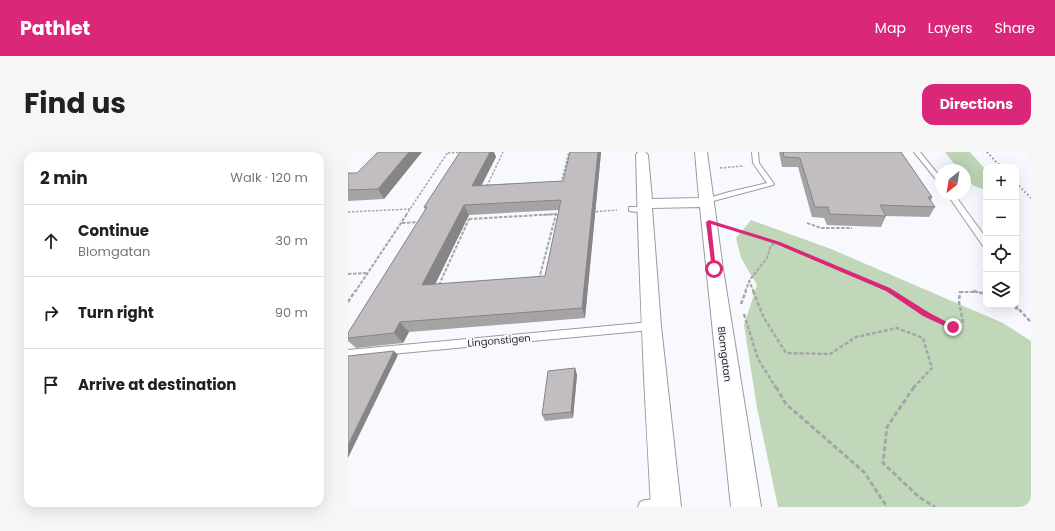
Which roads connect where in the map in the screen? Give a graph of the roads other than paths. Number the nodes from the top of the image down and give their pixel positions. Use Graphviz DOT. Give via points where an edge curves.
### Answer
graph roads {
  1 [pos="700,152"];
  2 [pos="755,152"];
  3 [pos="917,152"];
  4 [pos="642,154"];
  5 [pos="935,174"];
  6 [pos="954,200"];
  7 [pos="640,208"];
  8 [pos="707,212"];
  9 [pos="983,240"];
  10 [pos="651,326"];
  11 [pos="348,354"];
  12 [pos="666,506"];
  13 [pos="645,507"];
  14 [pos="746,507"];
  1 -- 8 [label="street, Blomgatan"];
  2 -- 8 [label="lane" via="756,163 771,184 731,193"];
  3 -- 5 [label="lane"];
  4 -- 7 [label="street"];
  6 -- 9 [label="lane"];
  7 -- 8 [label="street"];
  7 -- 10 [label="street"];
  8 -- 14 [label="street, Blomgatan"];
  10 -- 11 [label="lane, Lingonstigen"];
  10 -- 12 [label="street"];
  12 -- 13 [label="lane"];
}
